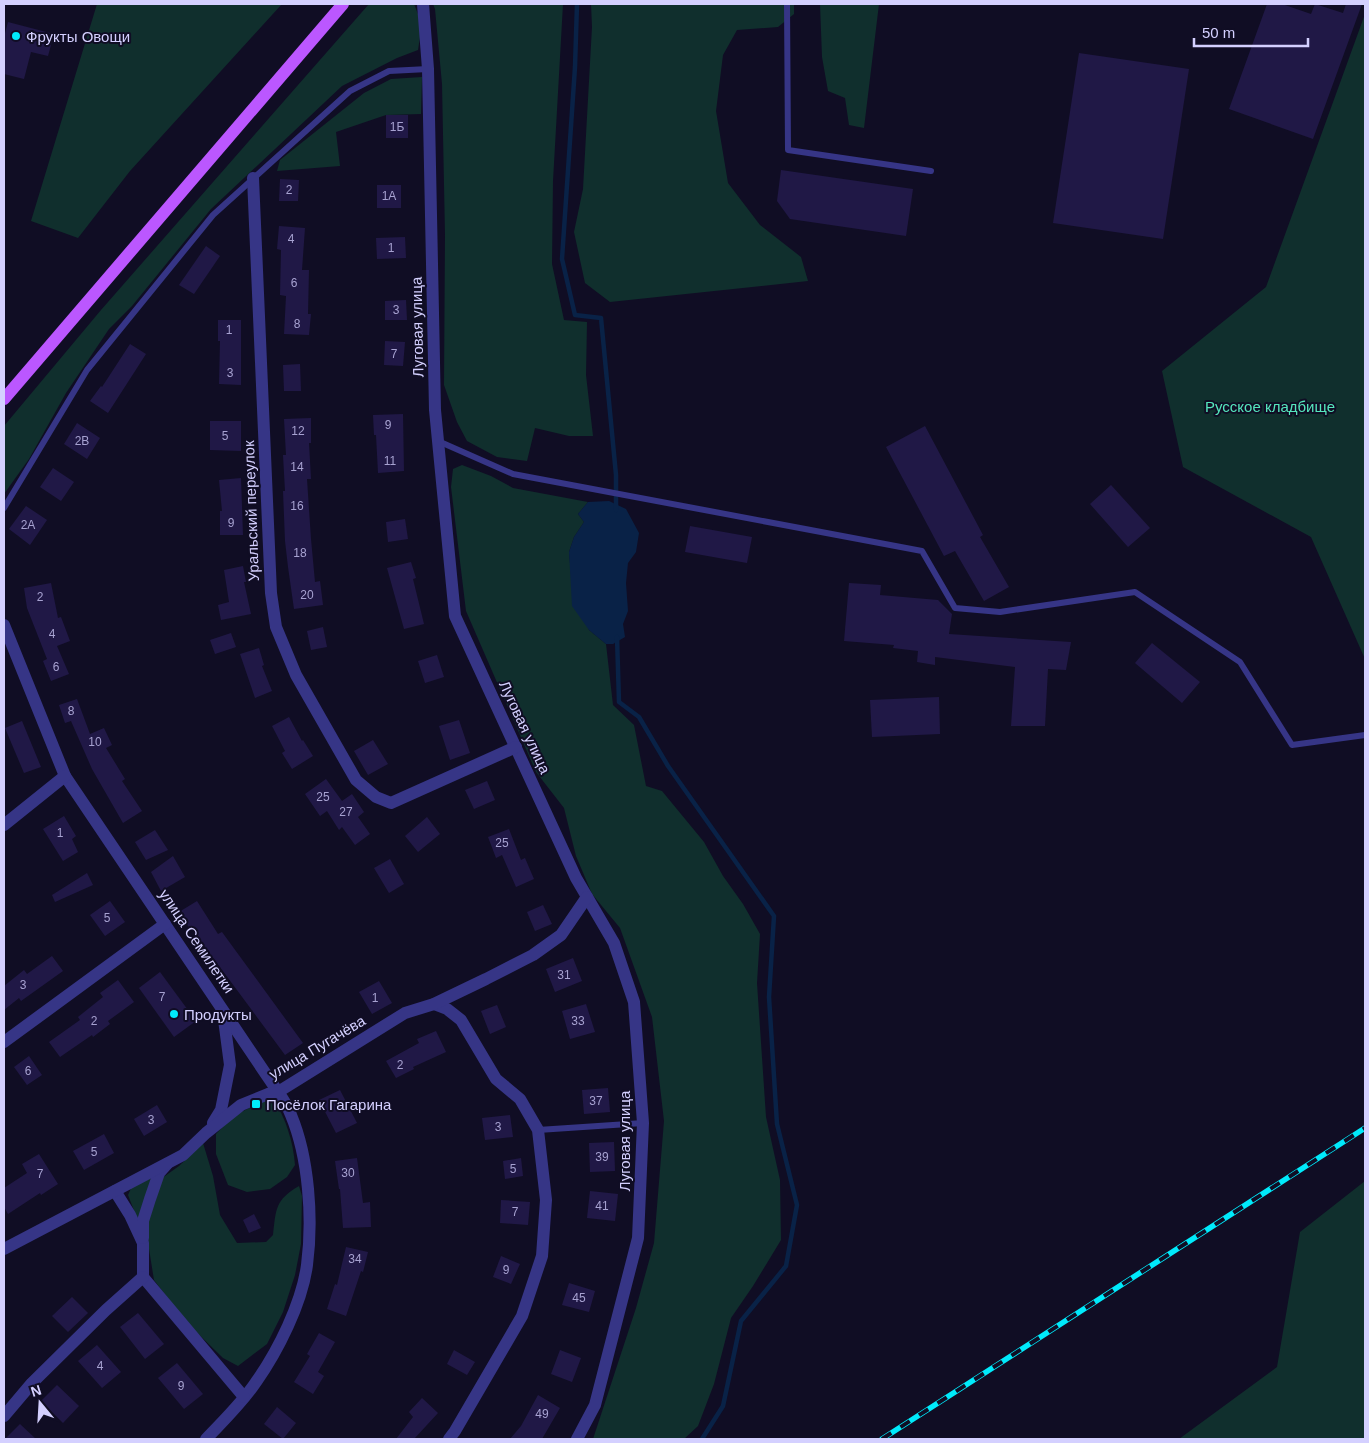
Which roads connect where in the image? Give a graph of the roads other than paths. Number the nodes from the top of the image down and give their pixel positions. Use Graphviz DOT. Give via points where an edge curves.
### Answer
graph roads {
  1 [pos="343,4"];
  2 [pos="423,4"];
  3 [pos="787,4"];
  4 [pos="428,69"];
  5 [pos="931,171"];
  6 [pos="253,178"];
  7 [pos="4,399"];
  8 [pos="438,441"];
  9 [pos="4,508"];
  10 [pos="4,625"];
  11 [pos="1365,735"];
  12 [pos="516,748"];
  13 [pos="65,776"];
  14 [pos="4,825"];
  15 [pos="587,896"];
  16 [pos="165,924"];
  17 [pos="434,1004"];
  18 [pos="223,1009"];
  19 [pos="4,1042"];
  20 [pos="278,1092"];
  21 [pos="643,1123"];
  22 [pos="538,1130"];
  23 [pos="206,1133"];
  24 [pos="170,1162"];
  25 [pos="115,1191"];
  26 [pos="143,1243"];
  27 [pos="4,1249"];
  28 [pos="142,1277"];
  29 [pos="244,1398"];
  30 [pos="4,1416"];
  31 [pos="206,1439"];
  32 [pos="449,1439"];
  33 [pos="577,1439"];
  1 -- 7 [label="main road"];
  2 -- 4 [label="street, Луговая улица"];
  3 -- 5 [label="lane" via="788,150"];
  4 -- 6 [label="lane" via="389,71 350,91"];
  4 -- 8 [label="street, Луговая улица"];
  6 -- 9 [label="lane" via="213,215 87,370"];
  6 -- 12 [label="street, Уральский переулок" via="271,593 276,627 296,675 356,780 376,797 391,803"];
  8 -- 11 [label="lane" via="512,474 922,551 955,608 1000,612 1135,592 1240,662 1292,745"];
  8 -- 12 [label="street, Луговая улица" via="456,616"];
  10 -- 13 [label="street, улица Семилетки"];
  12 -- 15 [label="street, Луговая улица"];
  13 -- 14 [label="street"];
  13 -- 16 [label="street, улица Семилетки"];
  15 -- 17 [label="street, улица Пугачёва" via="561,935 526,959"];
  15 -- 21 [label="street, Луговая улица" via="614,942 634,1002"];
  16 -- 18 [label="street, улица Семилетки"];
  16 -- 19 [label="street"];
  17 -- 20 [label="street, улица Пугачёва" via="405,1013"];
  17 -- 22 [label="street" via="461,1020 496,1079 520,1099"];
  18 -- 20 [label="street, улица Семилетки"];
  18 -- 23 [label="street" via="230,1065 221,1110"];
  20 -- 23 [label="street, улица Пугачёва" via="241,1105"];
  20 -- 29 [label="street, улица Семилетки" via="291,1115 307,1183 310,1224 307,1266 297,1303 278,1347"];
  21 -- 22 [label="lane"];
  21 -- 33 [label="street, Луговая улица" via="638,1238 595,1405"];
  22 -- 32 [label="street" via="546,1200 542,1256 522,1316"];
  23 -- 24 [label="street, улица Пугачёва" via="183,1155"];
  24 -- 25 [label="street, улица Пугачёва"];
  24 -- 26 [label="street" via="159,1173 150,1199 143,1221"];
  25 -- 26 [label="street"];
  25 -- 27 [label="street, улица Пугачёва"];
  26 -- 28 [label="street"];
  28 -- 29 [label="street"];
  28 -- 30 [label="street" via="32,1383"];
  29 -- 31 [label="street, улица Семилетки"];
}
